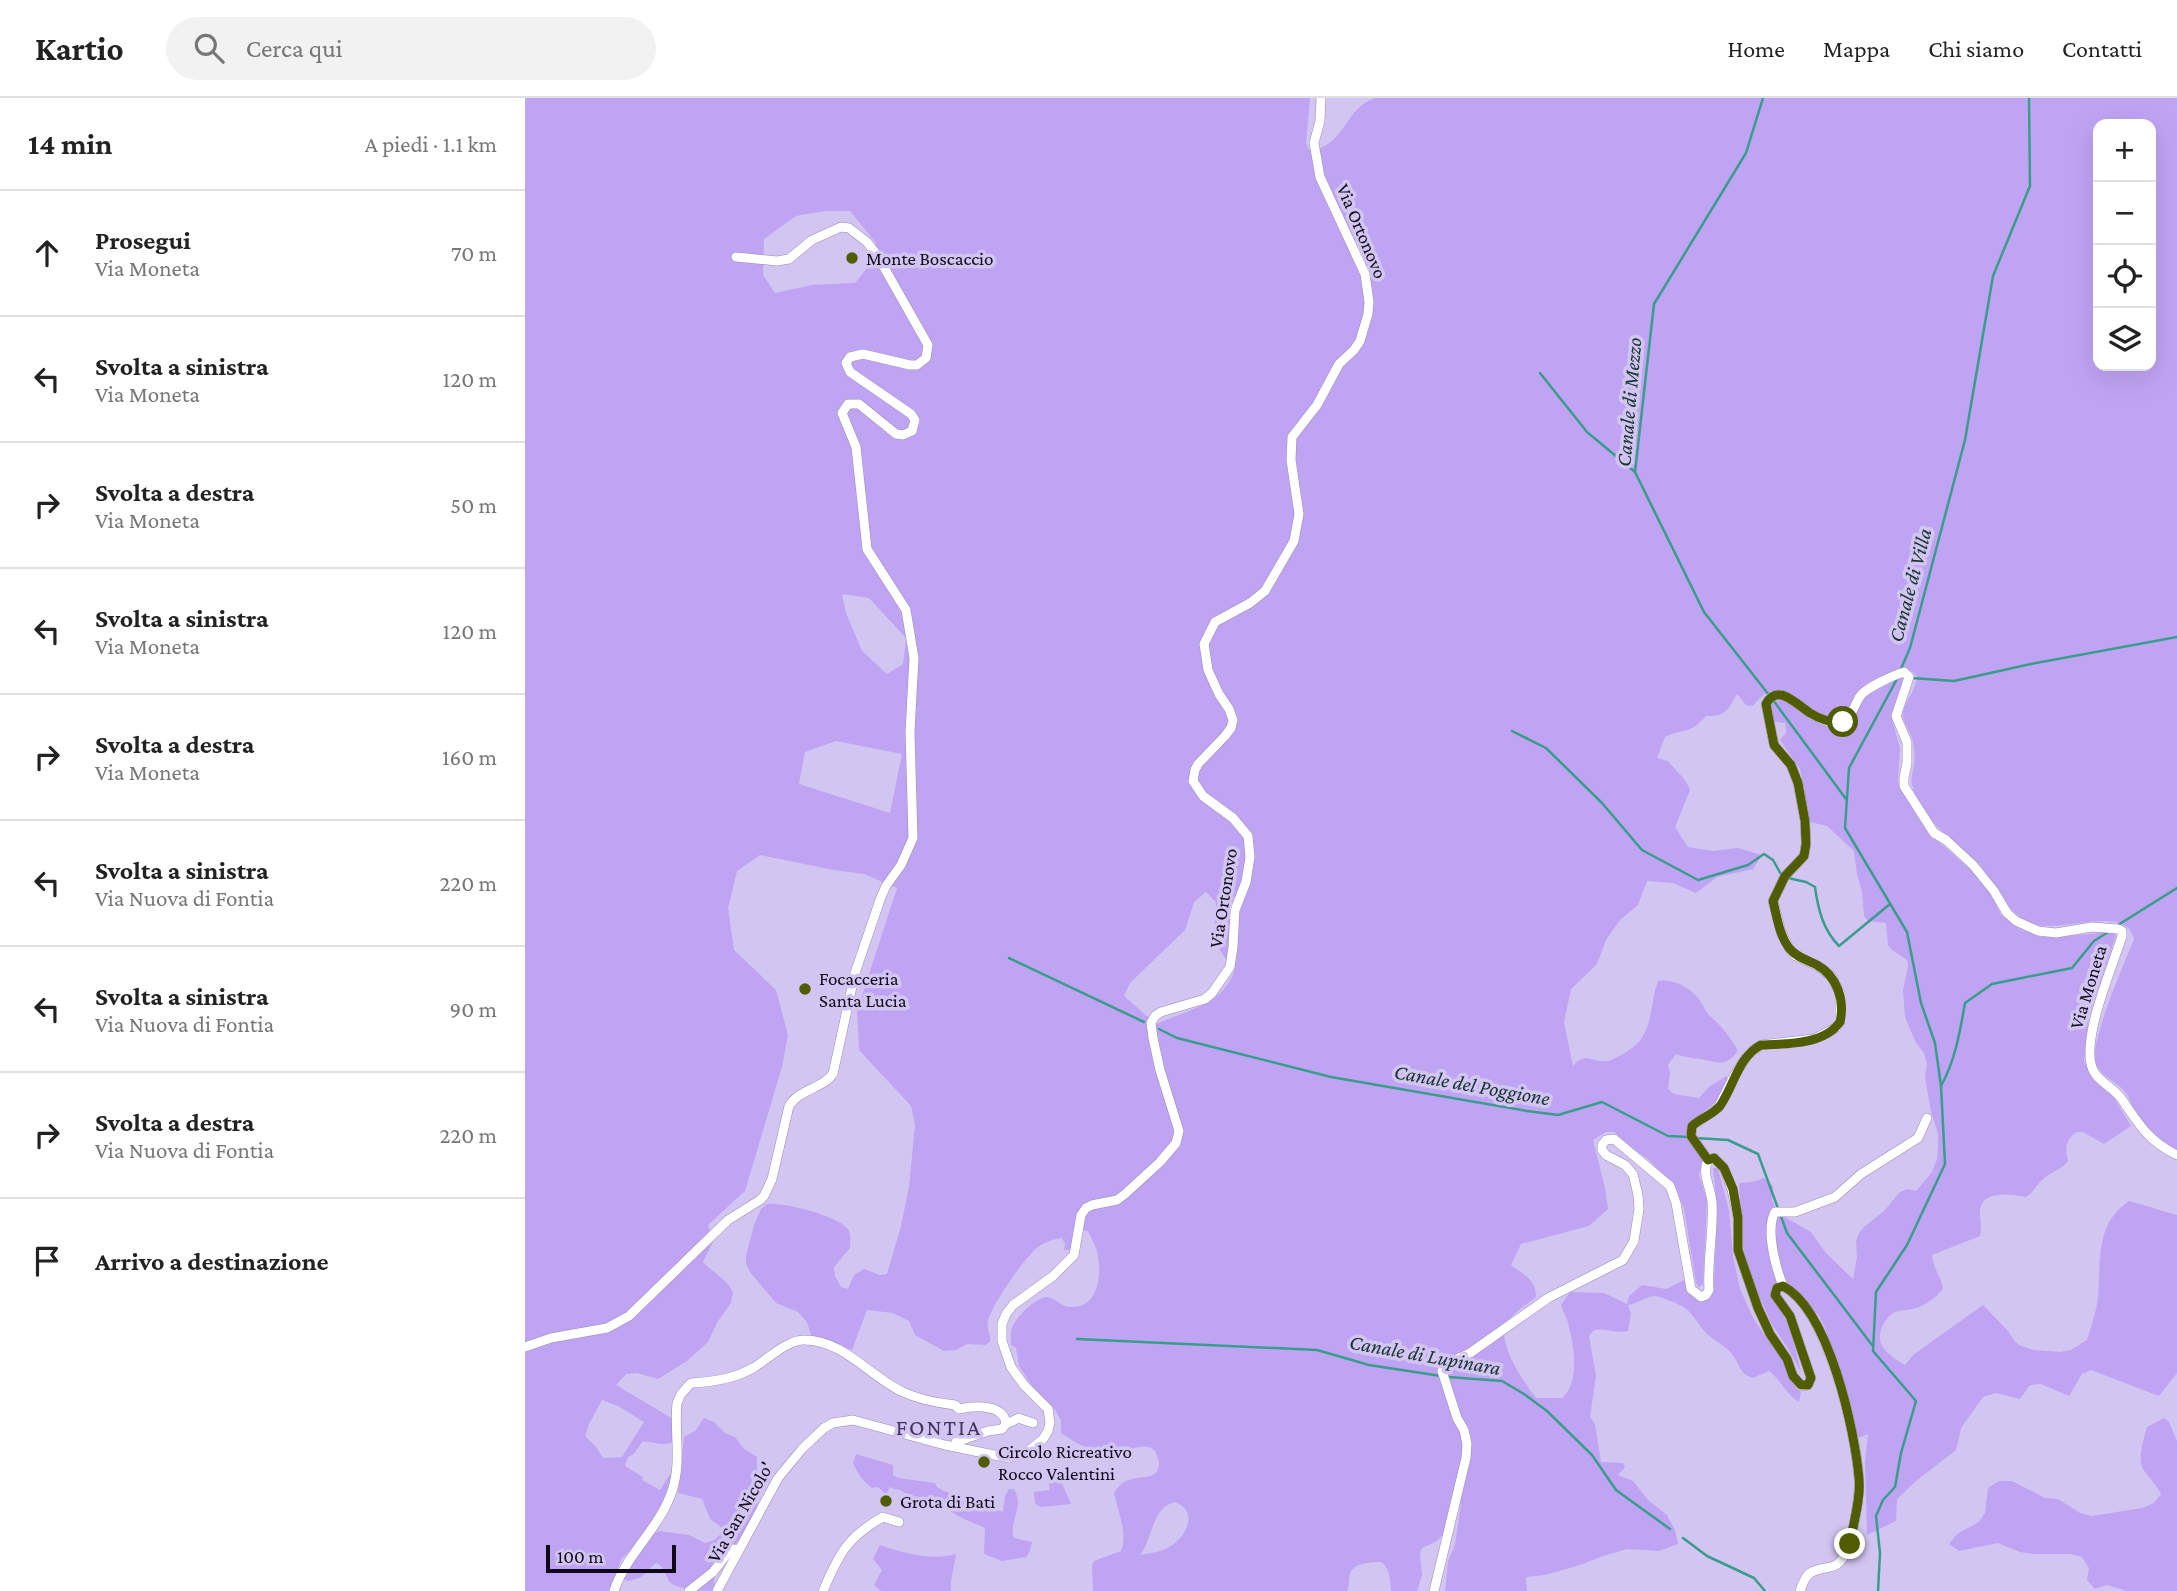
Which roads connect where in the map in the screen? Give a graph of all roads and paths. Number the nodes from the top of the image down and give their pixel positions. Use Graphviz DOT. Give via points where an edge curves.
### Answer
graph roads {
  1 [pos="1321,98"];
  2 [pos="736,257"];
  3 [pos="1927,1118"];
  4 [pos="2177,1155"];
  5 [pos="1708,1160"];
  6 [pos="1783,1286"];
  7 [pos="525,1347"];
  8 [pos="1006,1424"];
  9 [pos="1041,1427"];
  10 [pos="977,1452"];
  11 [pos="899,1522"];
  12 [pos="737,1552"];
  13 [pos="614,1591"];
  14 [pos="689,1591"];
  15 [pos="717,1591"];
  16 [pos="823,1591"];
  17 [pos="1434,1591"];
  18 [pos="1800,1591"];
  1 -- 9 [label="street, Via Ortonovo" via="1314,143 1317,167 1365,274 1368,314 1355,350 1339,364 1317,405 1292,437 1299,514 1294,541 1265,591 1215,622 1204,644 1208,670 1233,720 1225,736 1198,764 1193,781 1203,796 1248,836 1250,858 1247,882 1235,910 1230,967 1205,999 1161,1012 1151,1023 1179,1137 1125,1195 1086,1208 1074,1255 1013,1305 1002,1324 1011,1367 1048,1409 1050,1423"];
  2 -- 7 [label="street" via="789,259 812,240 849,228 877,255 928,345 926,358 917,365 863,354 846,363 850,372 911,414 915,420 912,431 896,434 859,404 848,404 842,413 856,447 867,549 907,610 914,658 913,838 885,886 855,973 833,1074 789,1106 764,1196 728,1220 629,1316 607,1328"];
  3 -- 6 [label="street" via="1919,1138 1861,1174 1835,1197 1773,1215 1773,1245"];
  4 -- 5 [label="street, Via Moneta" via="2150,1139 2115,1090 2095,1073 2088,1052 2122,932 2092,927 2056,933 2016,922 1973,865 1934,833 1904,786 1907,742 1896,716 1909,677 1902,672 1861,696 1843,722 1808,712 1789,696 1775,695 1766,704 1774,745 1791,765 1805,821 1804,856 1785,876 1773,901 1789,948 1831,976 1840,993 1840,1022 1814,1039 1761,1045 1747,1056 1718,1108 1692,1126 1691,1136"];
  5 -- 6 [label="street" via="1721,1162 1733,1189 1738,1250 1758,1308 1797,1383 1804,1386 1811,1378 1790,1316 1775,1295"];
  5 -- 17 [label="street" via="1712,1200 1706,1295 1698,1296 1691,1289 1670,1186 1627,1148 1614,1139 1606,1140 1602,1150 1633,1174 1638,1195 1634,1241 1623,1260 1548,1298 1470,1353 1445,1364 1442,1371 1467,1444"];
  6 -- 18 [label="street" via="1810,1315 1825,1342 1847,1409 1859,1482 1845,1554 1831,1569 1811,1573"];
  8 -- 9 [label="street" via="1020,1419"];
  8 -- 10 [label="street" via="956,1442 978,1447"];
  8 -- 13 [label="street" via="1002,1414 983,1406 959,1409 902,1391 865,1365 817,1341 797,1340 746,1372 719,1381 691,1383 677,1403 677,1469 671,1493"];
  9 -- 10 [label="street" via="1039,1443 1019,1456"];
  10 -- 12 [label="street, Via San Nicolo'" via="853,1420 833,1423 786,1466"];
  11 -- 16 [label="street" via="883,1517 860,1531 840,1555"];
  12 -- 14 [label="street" via="731,1549 713,1572"];
  12 -- 15 [label="street, Via San Nicolo'"];
}
